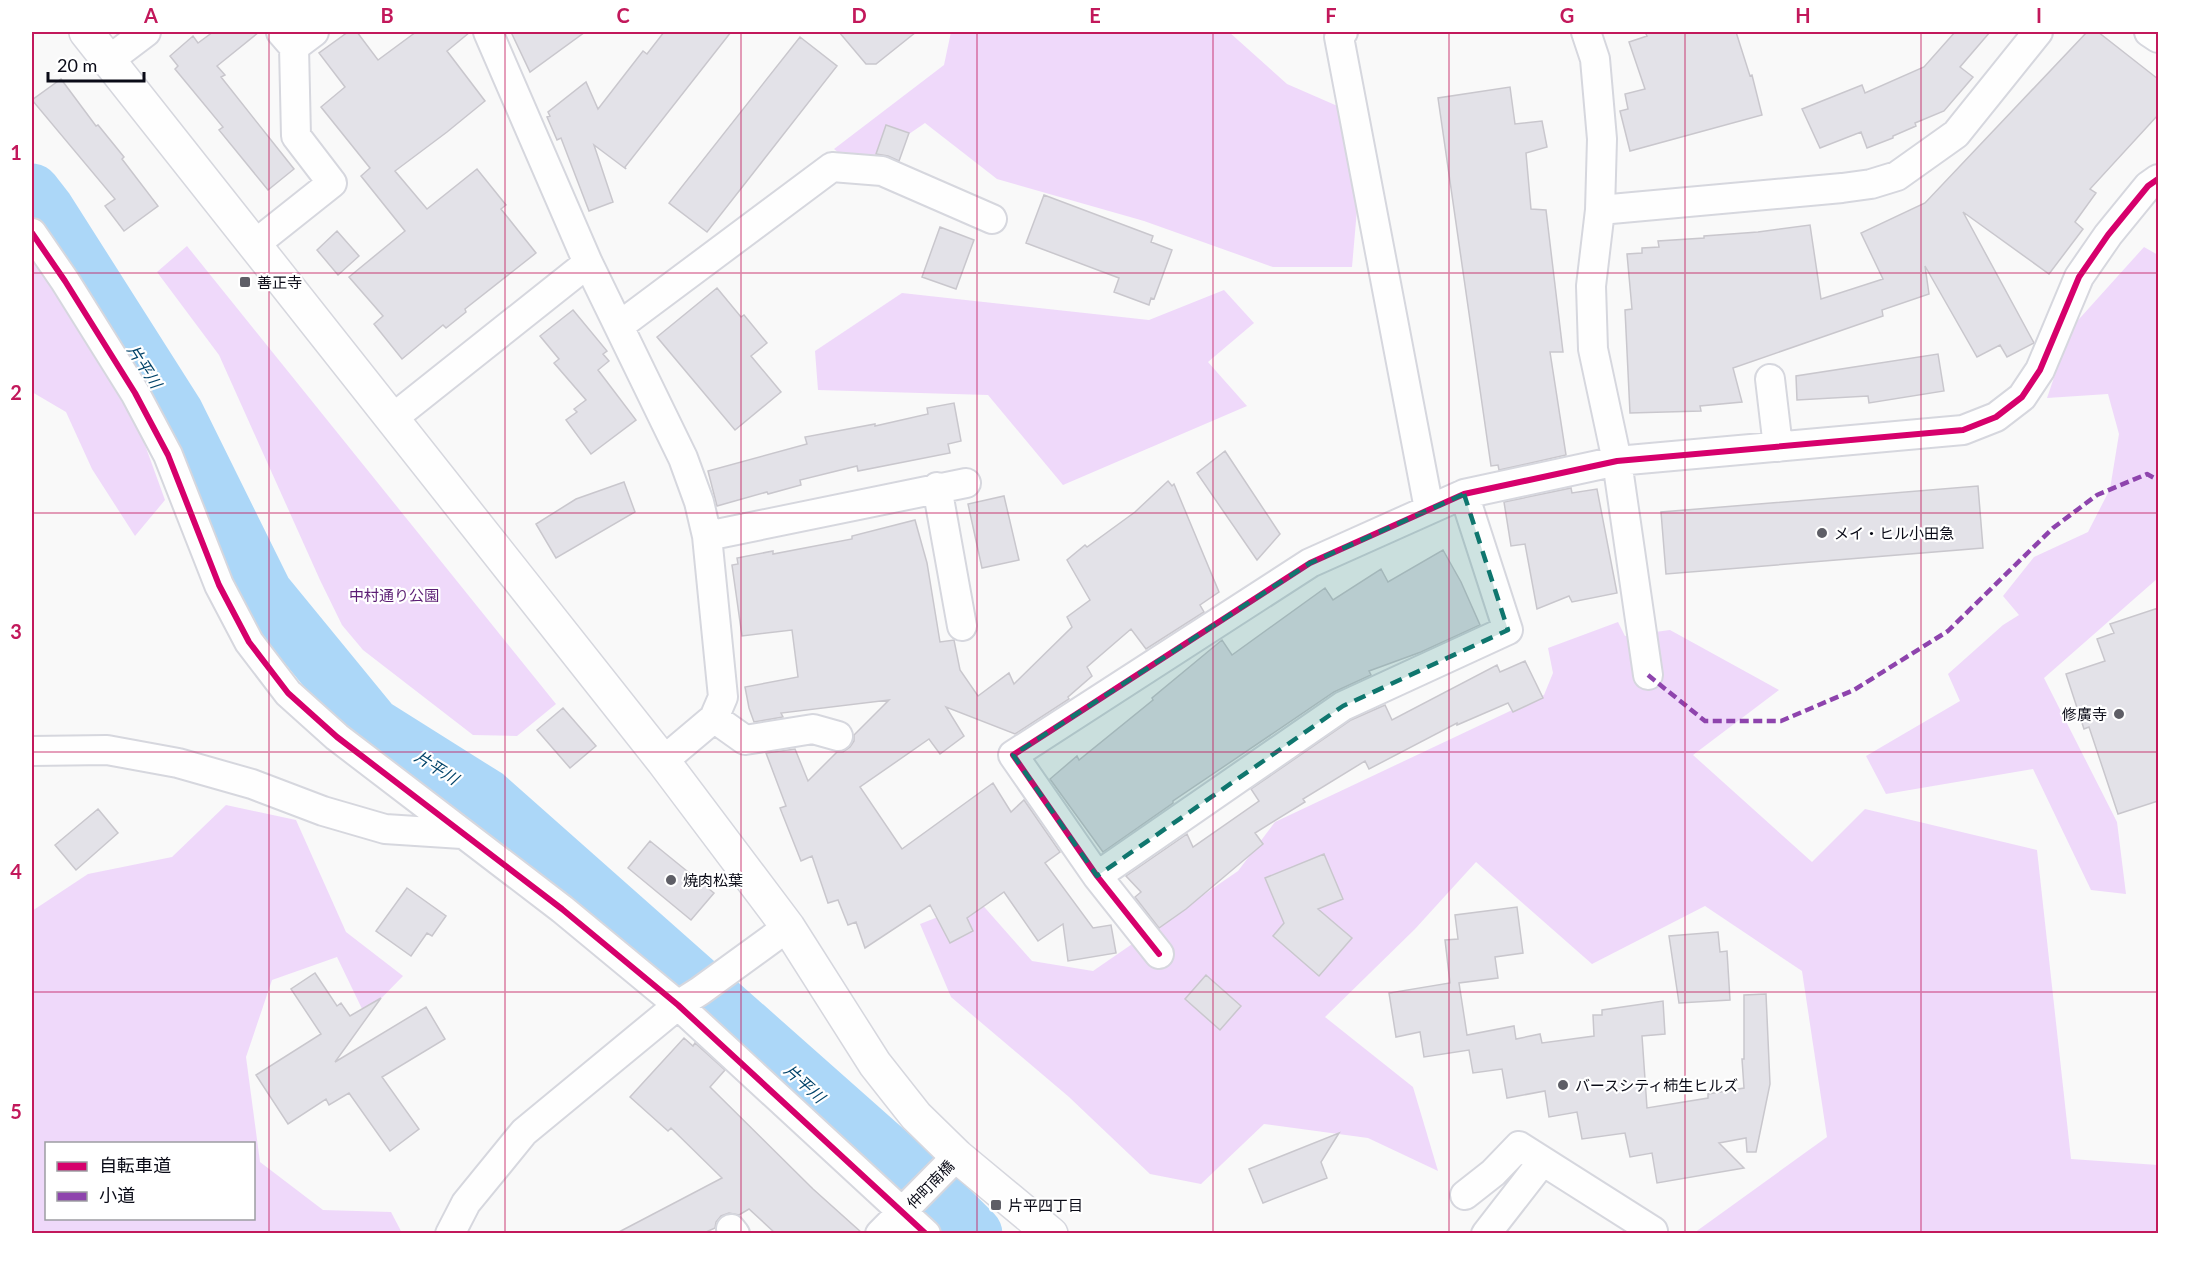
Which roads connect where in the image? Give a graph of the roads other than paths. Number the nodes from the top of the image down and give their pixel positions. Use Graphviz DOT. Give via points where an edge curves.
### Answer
graph roads {
  1 [pos="86,32"];
  2 [pos="146,32"];
  3 [pos="488,32"];
  4 [pos="1343,32"];
  5 [pos="1586,32"];
  6 [pos="2038,32"];
  7 [pos="2149,32"];
  8 [pos="296,37"];
  9 [pos="2158,38"];
  10 [pos="109,60"];
  11 [pos="2158,180"];
  12 [pos="1600,210"];
  13 [pos="992,219"];
  14 [pos="32,233"];
  15 [pos="254,245"];
  16 [pos="588,263"];
  17 [pos="619,326"];
  18 [pos="1770,379"];
  19 [pos="393,418"];
  20 [pos="1778,447"];
  21 [pos="1617,461"];
  22 [pos="966,483"];
  23 [pos="937,488"];
  24 [pos="1464,494"];
  25 [pos="1429,509"];
  26 [pos="707,536"];
  27 [pos="962,626"];
  28 [pos="1648,675"];
  29 [pos="714,718"];
  30 [pos="838,736"];
  31 [pos="32,751"];
  32 [pos="663,761"];
  33 [pos="462,834"];
  34 [pos="1097,876"];
  35 [pos="788,927"];
  36 [pos="1159,954"];
  37 [pos="689,998"];
  38 [pos="1542,1162"];
  39 [pos="950,1163"];
  40 [pos="1465,1195"];
  41 [pos="903,1211"];
  42 [pos="1653,1231"];
  43 [pos="450,1233"];
  44 [pos="880,1233"];
  45 [pos="926,1233"];
  46 [pos="1051,1233"];
  47 [pos="1486,1233"];
  1 -- 10 [label="main road"];
  2 -- 10 [label="street"];
  3 -- 16 [label="street"];
  4 -- 25 [label="street" via="1339,37"];
  5 -- 12 [label="street" via="1594,59 1602,139"];
  6 -- 12 [label="street" via="1956,134 1897,176 1842,188"];
  7 -- 9 [label="street"];
  8 -- 15 [label="street" via="296,136 333,183"];
  10 -- 15 [label="main road"];
  11 -- 20 [label="street" via="2148,186 2108,235 2079,277 2040,370 2022,398 1996,417 1963,430"];
  12 -- 21 [label="street" via="1591,286 1593,349"];
  13 -- 17 [label="street" via="882,171 832,167"];
  14 -- 33 [label="street" via="135,393 168,456 219,585 249,642 288,693 337,737"];
  15 -- 19 [label="main road"];
  16 -- 17 [label="street"];
  16 -- 19 [label="street"];
  17 -- 26 [label="street" via="683,458"];
  18 -- 20 [label="street"];
  19 -- 32 [label="main road"];
  20 -- 21 [label="street"];
  21 -- 24 [label="street"];
  21 -- 28 [label="street"];
  22 -- 23 [label="street"];
  23 -- 26 [label="street"];
  23 -- 27 [label="street"];
  24 -- 25 [label="street"];
  24 -- 34 [label="street" via="1508,630 1343,706"];
  25 -- 34 [label="street" via="1310,563 1013,755"];
  26 -- 29 [label="street" via="723,697"];
  29 -- 30 [label="street" via="745,740 813,729"];
  29 -- 32 [label="street"];
  31 -- 33 [label="street" via="107,750 178,763 385,829"];
  32 -- 35 [label="main road"];
  33 -- 37 [label="street"];
  34 -- 36 [label="street"];
  35 -- 37 [label="street"];
  35 -- 39 [label="main road" via="875,1064"];
  37 -- 41 [label="street"];
  37 -- 43 [label="street" via="524,1132 466,1203"];
  38 -- 40 [label="street" via="1519,1146"];
  38 -- 42 [label="street"];
  38 -- 47 [label="street"];
  39 -- 41 [label="street, 仲町南橋"];
  39 -- 46 [label="main road"];
  41 -- 44 [label="street, 仲町南橋"];
  41 -- 45 [label="street"];
}
